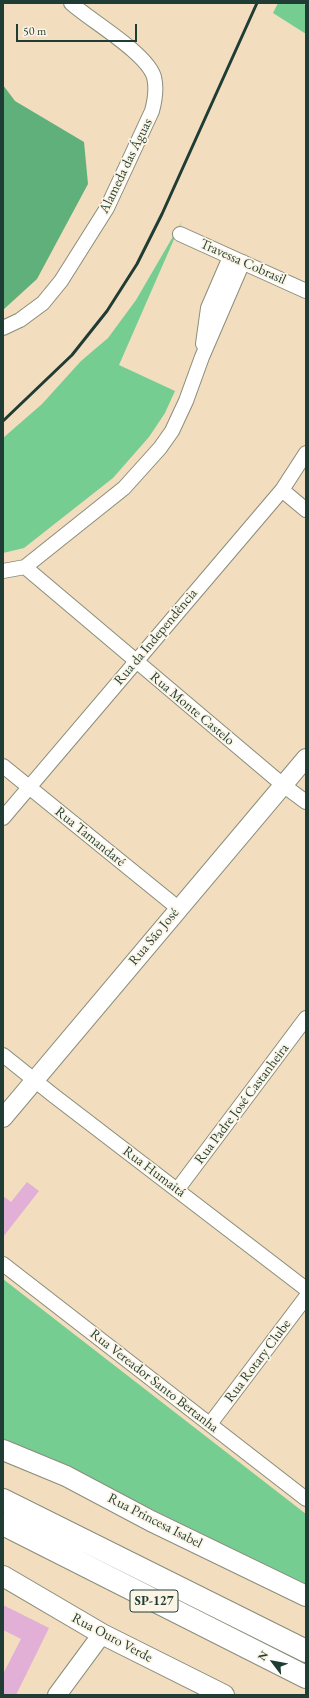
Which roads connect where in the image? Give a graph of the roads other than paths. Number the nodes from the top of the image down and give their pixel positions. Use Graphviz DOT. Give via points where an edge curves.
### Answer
graph roads {
  1 [pos="71,3"];
  2 [pos="180,234"];
  3 [pos="237,259"];
  4 [pos="306,291"];
  5 [pos="3,328"];
  6 [pos="306,453"];
  7 [pos="282,490"];
  8 [pos="306,510"];
  9 [pos="25,566"];
  10 [pos="3,571"];
  11 [pos="136,661"];
  12 [pos="306,758"];
  13 [pos="3,766"];
  14 [pos="283,785"];
  15 [pos="29,788"];
  16 [pos="306,802"];
  17 [pos="3,818"];
  18 [pos="178,908"];
  19 [pos="306,1018"];
  20 [pos="3,1054"];
  21 [pos="34,1080"];
  22 [pos="3,1118"];
  23 [pos="177,1190"];
  24 [pos="3,1264"];
  25 [pos="306,1289"];
  26 [pos="306,1297"];
  27 [pos="210,1424"];
  28 [pos="3,1450"];
  29 [pos="306,1499"];
  30 [pos="3,1500"];
  31 [pos="3,1524"];
  32 [pos="3,1576"];
  33 [pos="306,1596"];
  34 [pos="102,1634"];
  35 [pos="306,1652"];
  36 [pos="306,1677"];
  37 [pos="57,1695"];
  38 [pos="224,1695"];
  1 -- 5 [label="street, Alameda das Águas" via="143,59 154,76 156,94 152,111 107,208 61,281 43,302 20,320"];
  2 -- 3 [label="street, Travessa Cobrasil"];
  3 -- 4 [label="street, Travessa Cobrasil"];
  3 -- 9 [label="street" via="208,308 202,357 172,430 142,470 124,488"];
  6 -- 7 [label="street, Rua da Independência"];
  7 -- 8 [label="street"];
  7 -- 11 [label="street, Rua da Independência"];
  9 -- 10 [label="street"];
  9 -- 11 [label="street, Rua Monte Castelo"];
  11 -- 14 [label="street, Rua Monte Castelo"];
  11 -- 15 [label="street, Rua da Independência"];
  12 -- 14 [label="street, Rua São José"];
  13 -- 15 [label="street, Rua Tamandaré"];
  14 -- 16 [label="street, Rua Monte Castelo"];
  14 -- 18 [label="street, Rua São José"];
  15 -- 17 [label="street, Rua da Independência"];
  15 -- 18 [label="street, Rua Tamandaré"];
  18 -- 21 [label="street, Rua São José"];
  19 -- 23 [label="street, Rua Padre José Castanheira"];
  20 -- 21 [label="street, Rua Humaitá"];
  21 -- 22 [label="street, Rua São José"];
  21 -- 23 [label="street, Rua Humaitá"];
  23 -- 25 [label="street, Rua Humaitá"];
  24 -- 27 [label="street, Rua Vereador Santo Bertanha"];
  26 -- 27 [label="street, Rua Rotary Clube"];
  27 -- 29 [label="street, Rua Vereador Santo Bertanha"];
  28 -- 33 [label="main road, Rua Princesa Isabel" via="66,1476"];
  30 -- 35 [label="highway, SP-127"];
  31 -- 36 [label="highway, SP-127"];
  32 -- 34 [label="main road, Rua Ouro Verde"];
  34 -- 37 [label="street"];
  34 -- 38 [label="main road, Rua Ouro Verde"];
}
